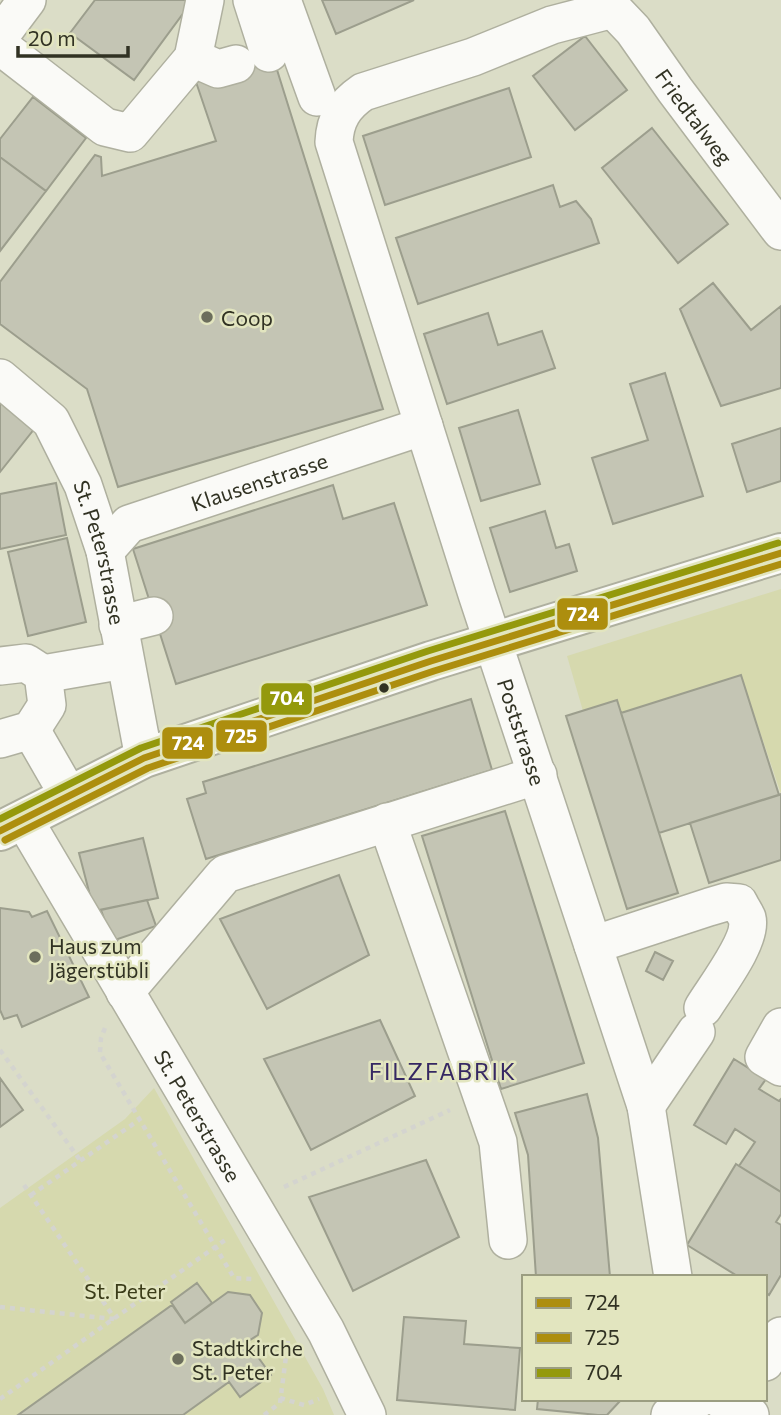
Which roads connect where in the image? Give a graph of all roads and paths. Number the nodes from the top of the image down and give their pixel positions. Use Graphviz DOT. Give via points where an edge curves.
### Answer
graph roads {
  1 [pos="27,0"];
  2 [pos="205,0"];
  3 [pos="252,0"];
  4 [pos="282,0"];
  5 [pos="614,5"];
  6 [pos="0,36"];
  7 [pos="0,46"];
  8 [pos="268,56"];
  9 [pos="192,58"];
  10 [pos="330,104"];
  11 [pos="781,231"];
  12 [pos="0,378"];
  13 [pos="424,426"];
  14 [pos="105,551"];
  15 [pos="781,553"];
  16 [pos="154,616"];
  17 [pos="493,642"];
  18 [pos="121,643"];
  19 [pos="0,666"];
  20 [pos="43,674"];
  21 [pos="16,734"];
  22 [pos="144,758"];
  23 [pos="538,775"];
  24 [pos="69,796"];
  25 [pos="387,822"];
  26 [pos="12,825"];
  27 [pos="593,945"];
  28 [pos="125,992"];
  29 [pos="781,1027"];
  30 [pos="104,1029"];
  31 [pos="0,1050"];
  32 [pos="781,1067"];
  33 [pos="481,1095"];
  34 [pos="646,1106"];
  35 [pos="139,1120"];
  36 [pos="79,1160"];
  37 [pos="24,1185"];
  38 [pos="31,1195"];
  39 [pos="251,1202"];
  40 [pos="508,1240"];
  41 [pos="216,1248"];
  42 [pos="673,1275"];
  43 [pos="258,1289"];
  44 [pos="0,1307"];
  45 [pos="115,1319"];
  46 [pos="282,1331"];
  47 [pos="781,1336"];
  48 [pos="767,1359"];
  49 [pos="280,1398"];
  50 [pos="322,1398"];
  51 [pos="0,1399"];
  52 [pos="264,1415"];
  53 [pos="367,1415"];
  1 -- 6 [label="street"];
  2 -- 9 [label="street"];
  3 -- 8 [label="street"];
  4 -- 8 [label="street"];
  5 -- 10 [label="street" via="363,92 350,101"];
  5 -- 11 [label="street, Friedtalweg" via="736,163"];
  7 -- 9 [label="street" via="105,127 130,133"];
  8 -- 9 [label="street" via="218,69"];
  8 -- 10 [label="street"];
  10 -- 13 [label="street, Poststrasse" via="337,156"];
  12 -- 14 [label="street, St. Peterstrasse" via="51,421 83,485"];
  13 -- 14 [label="street, Klausenstrasse" via="294,483 129,524"];
  13 -- 17 [label="street, Poststrasse"];
  14 -- 18 [label="street, St. Peterstrasse"];
  15 -- 17 [label="main road"];
  16 -- 18 [label="street"];
  17 -- 22 [label="main road"];
  17 -- 23 [label="street, Poststrasse"];
  18 -- 20 [label="street"];
  18 -- 22 [label="street, St. Peterstrasse"];
  19 -- 20 [label="street" via="26,663"];
  20 -- 21 [label="street" via="47,705"];
  21 -- 24 [label="street"];
  22 -- 24 [label="main road"];
  23 -- 25 [label="street"];
  23 -- 27 [label="street, Poststrasse"];
  24 -- 26 [label="main road"];
  25 -- 28 [label="street" via="225,873"];
  25 -- 33 [label="street"];
  26 -- 28 [label="street, St. Peterstrasse"];
  27 -- 34 [label="street, Poststrasse"];
  27 -- 34 [label="street" via="726,902 739,903 747,917 743,942"];
  28 -- 39 [label="street, St. Peterstrasse"];
  29 -- 32 [label="street" via="764,1056"];
  30 -- 35 [label="path" via="100,1054"];
  31 -- 36 [label="path"];
  33 -- 39 [label="path"];
  33 -- 40 [label="street" via="498,1142"];
  34 -- 42 [label="street, Poststrasse"];
  35 -- 36 [label="path"];
  35 -- 41 [label="path"];
  36 -- 38 [label="path"];
  37 -- 38 [label="path"];
  38 -- 45 [label="path"];
  39 -- 53 [label="street, St. Peterstrasse" via="326,1331"];
  41 -- 43 [label="path" via="234,1279 252,1278"];
  41 -- 45 [label="path"];
  44 -- 45 [label="path"];
  45 -- 51 [label="path"];
  46 -- 49 [label="path" via="288,1342"];
  47 -- 48 [label="street"];
  49 -- 50 [label="path" via="304,1405"];
  49 -- 52 [label="path"];
}
